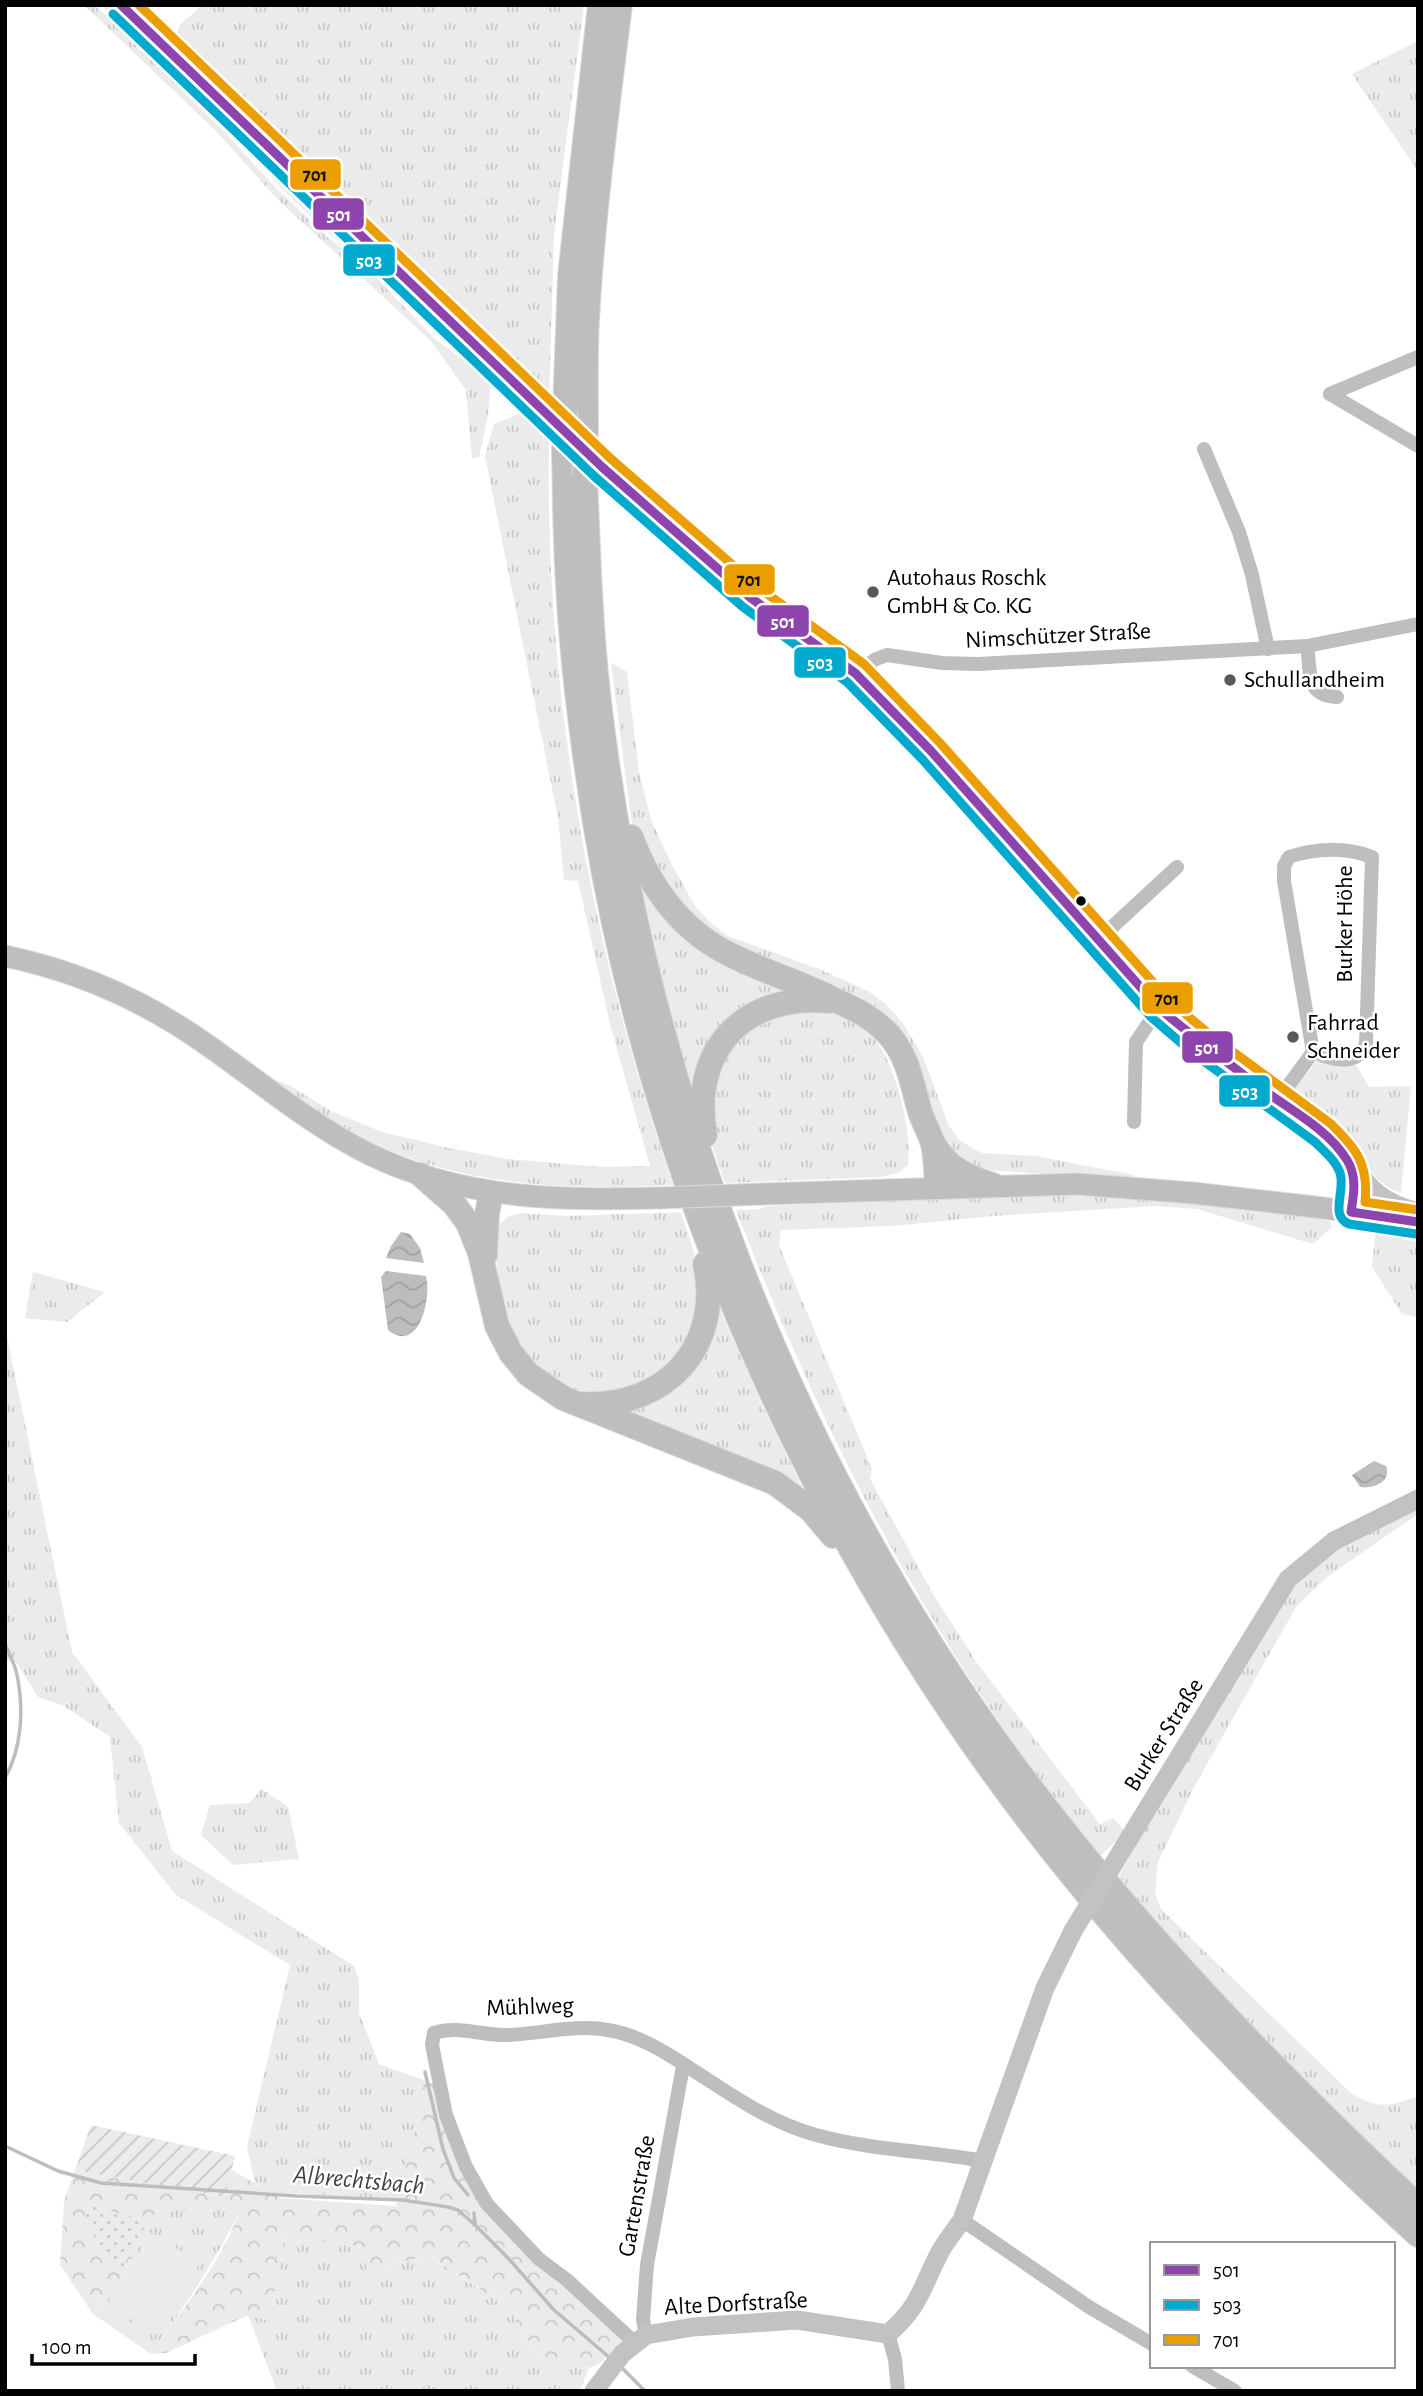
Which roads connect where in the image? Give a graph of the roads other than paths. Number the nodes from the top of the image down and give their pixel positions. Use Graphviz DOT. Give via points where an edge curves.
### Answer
graph roads {
  1 [pos="121,5"];
  2 [pos="600,5"];
  3 [pos="621,5"];
  4 [pos="1418,356"];
  5 [pos="553,410"];
  6 [pos="1418,446"];
  7 [pos="1204,449"];
  8 [pos="1418,624"];
  9 [pos="1307,646"];
  10 [pos="1268,649"];
  11 [pos="855,673"];
  12 [pos="1337,697"];
  13 [pos="612,791"];
  14 [pos="1177,867"];
  15 [pos="1097,941"];
  16 [pos="5,956"];
  17 [pos="840,1002"];
  18 [pos="1159,1008"];
  19 [pos="1312,1052"];
  20 [pos="1277,1101"];
  21 [pos="921,1114"];
  22 [pos="1134,1122"];
  23 [pos="933,1143"];
  24 [pos="1352,1166"];
  25 [pos="421,1175"];
  26 [pos="993,1185"];
  27 [pos="931,1187"];
  28 [pos="688,1188"];
  29 [pos="491,1193"];
  30 [pos="1351,1212"];
  31 [pos="1418,1212"];
  32 [pos="723,1218"];
  33 [pos="1418,1222"];
  34 [pos="485,1273"];
  35 [pos="577,1403"];
  36 [pos="1418,1499"];
  37 [pos="860,1565"];
  38 [pos="683,2066"];
  39 [pos="984,2161"];
  40 [pos="1418,2206"];
  41 [pos="962,2220"];
  42 [pos="1418,2235"];
  43 [pos="888,2334"];
  44 [pos="1150,2343"];
  45 [pos="634,2344"];
  46 [pos="1195,2368"];
  47 [pos="594,2391"];
  48 [pos="898,2391"];
  49 [pos="1235,2391"];
  1 -- 5 [label="street"];
  2 -- 5 [label="highway"];
  3 -- 13 [label="highway, bridge" via="591,262 585,475 589,589"];
  4 -- 6 [label="street" via="1330,394"];
  5 -- 11 [label="street" via="714,567"];
  5 -- 28 [label="highway, bridge" via="564,451 572,642 597,833 637,1013"];
  7 -- 10 [label="street" via="1239,532"];
  8 -- 9 [label="street, Nimschützer Straße"];
  9 -- 10 [label="street, Nimschützer Straße"];
  9 -- 12 [label="street" via="1316,692"];
  10 -- 11 [label="street, Nimschützer Straße" via="978,664 887,655"];
  11 -- 15 [label="street" via="931,751"];
  13 -- 17 [label="highway" via="645,871 664,901 688,926 728,954"];
  13 -- 32 [label="highway" via="656,1009"];
  14 -- 15 [label="street"];
  15 -- 18 [label="street"];
  16 -- 25 [label="main road" via="100,984 160,1015 331,1133"];
  17 -- 21 [label="highway" via="874,1020 898,1046"];
  17 -- 32 [label="highway" via="800,999 764,1009 734,1029 712,1059 704,1082 702,1118"];
  18 -- 20 [label="street"];
  18 -- 22 [label="street" via="1136,1042"];
  19 -- 19 [label="street, Burker Höhe" via="1284,866 1289,857 1304,852 1354,850 1372,857 1366,1044 1363,1052 1345,1060"];
  19 -- 20 [label="street"];
  20 -- 24 [label="street" via="1323,1133"];
  21 -- 23 [label="highway"];
  21 -- 27 [label="highway"];
  23 -- 26 [label="highway" via="954,1168"];
  23 -- 27 [label="highway"];
  24 -- 30 [label="street"];
  24 -- 31 [label="street" via="1387,1202"];
  25 -- 29 [label="main road"];
  25 -- 34 [label="highway" via="461,1212 475,1237"];
  26 -- 27 [label="main road"];
  26 -- 30 [label="main road" via="1077,1184"];
  27 -- 29 [label="main road, bridge" via="659,1198 556,1199"];
  28 -- 35 [label="highway" via="709,1287 708,1313 697,1348 674,1375 644,1393 613,1402"];
  28 -- 37 [label="highway" via="757,1360"];
  29 -- 34 [label="highway"];
  30 -- 33 [label="main road"];
  32 -- 40 [label="highway" via="778,1357 845,1491 915,1617 992,1735 1061,1827 1213,2005"];
  34 -- 35 [label="highway" via="497,1326 511,1353 538,1383"];
  35 -- 37 [label="highway" via="775,1483 810,1509"];
  36 -- 39 [label="street, Burker Straße, bridge" via="1334,1541 1288,1579 1073,1931 1045,1988"];
  37 -- 42 [label="highway" via="948,1707 1069,1872 1199,2021"];
  38 -- 45 [label="street, Gartenstraße" via="647,2265 643,2320"];
  39 -- 41 [label="street"];
  39 -- 45 [label="street, Mühlweg" via="816,2136 772,2120 664,2052 609,2030 502,2035 447,2029 434,2033 432,2045 446,2115 466,2167 487,2204 539,2259"];
  41 -- 43 [label="street" via="941,2250 916,2304"];
  41 -- 44 [label="street"];
  43 -- 45 [label="street, Alte Dorfstraße" via="797,2320 693,2328"];
  43 -- 48 [label="street"];
  45 -- 47 [label="street"];
  46 -- 49 [label="street"];
}
